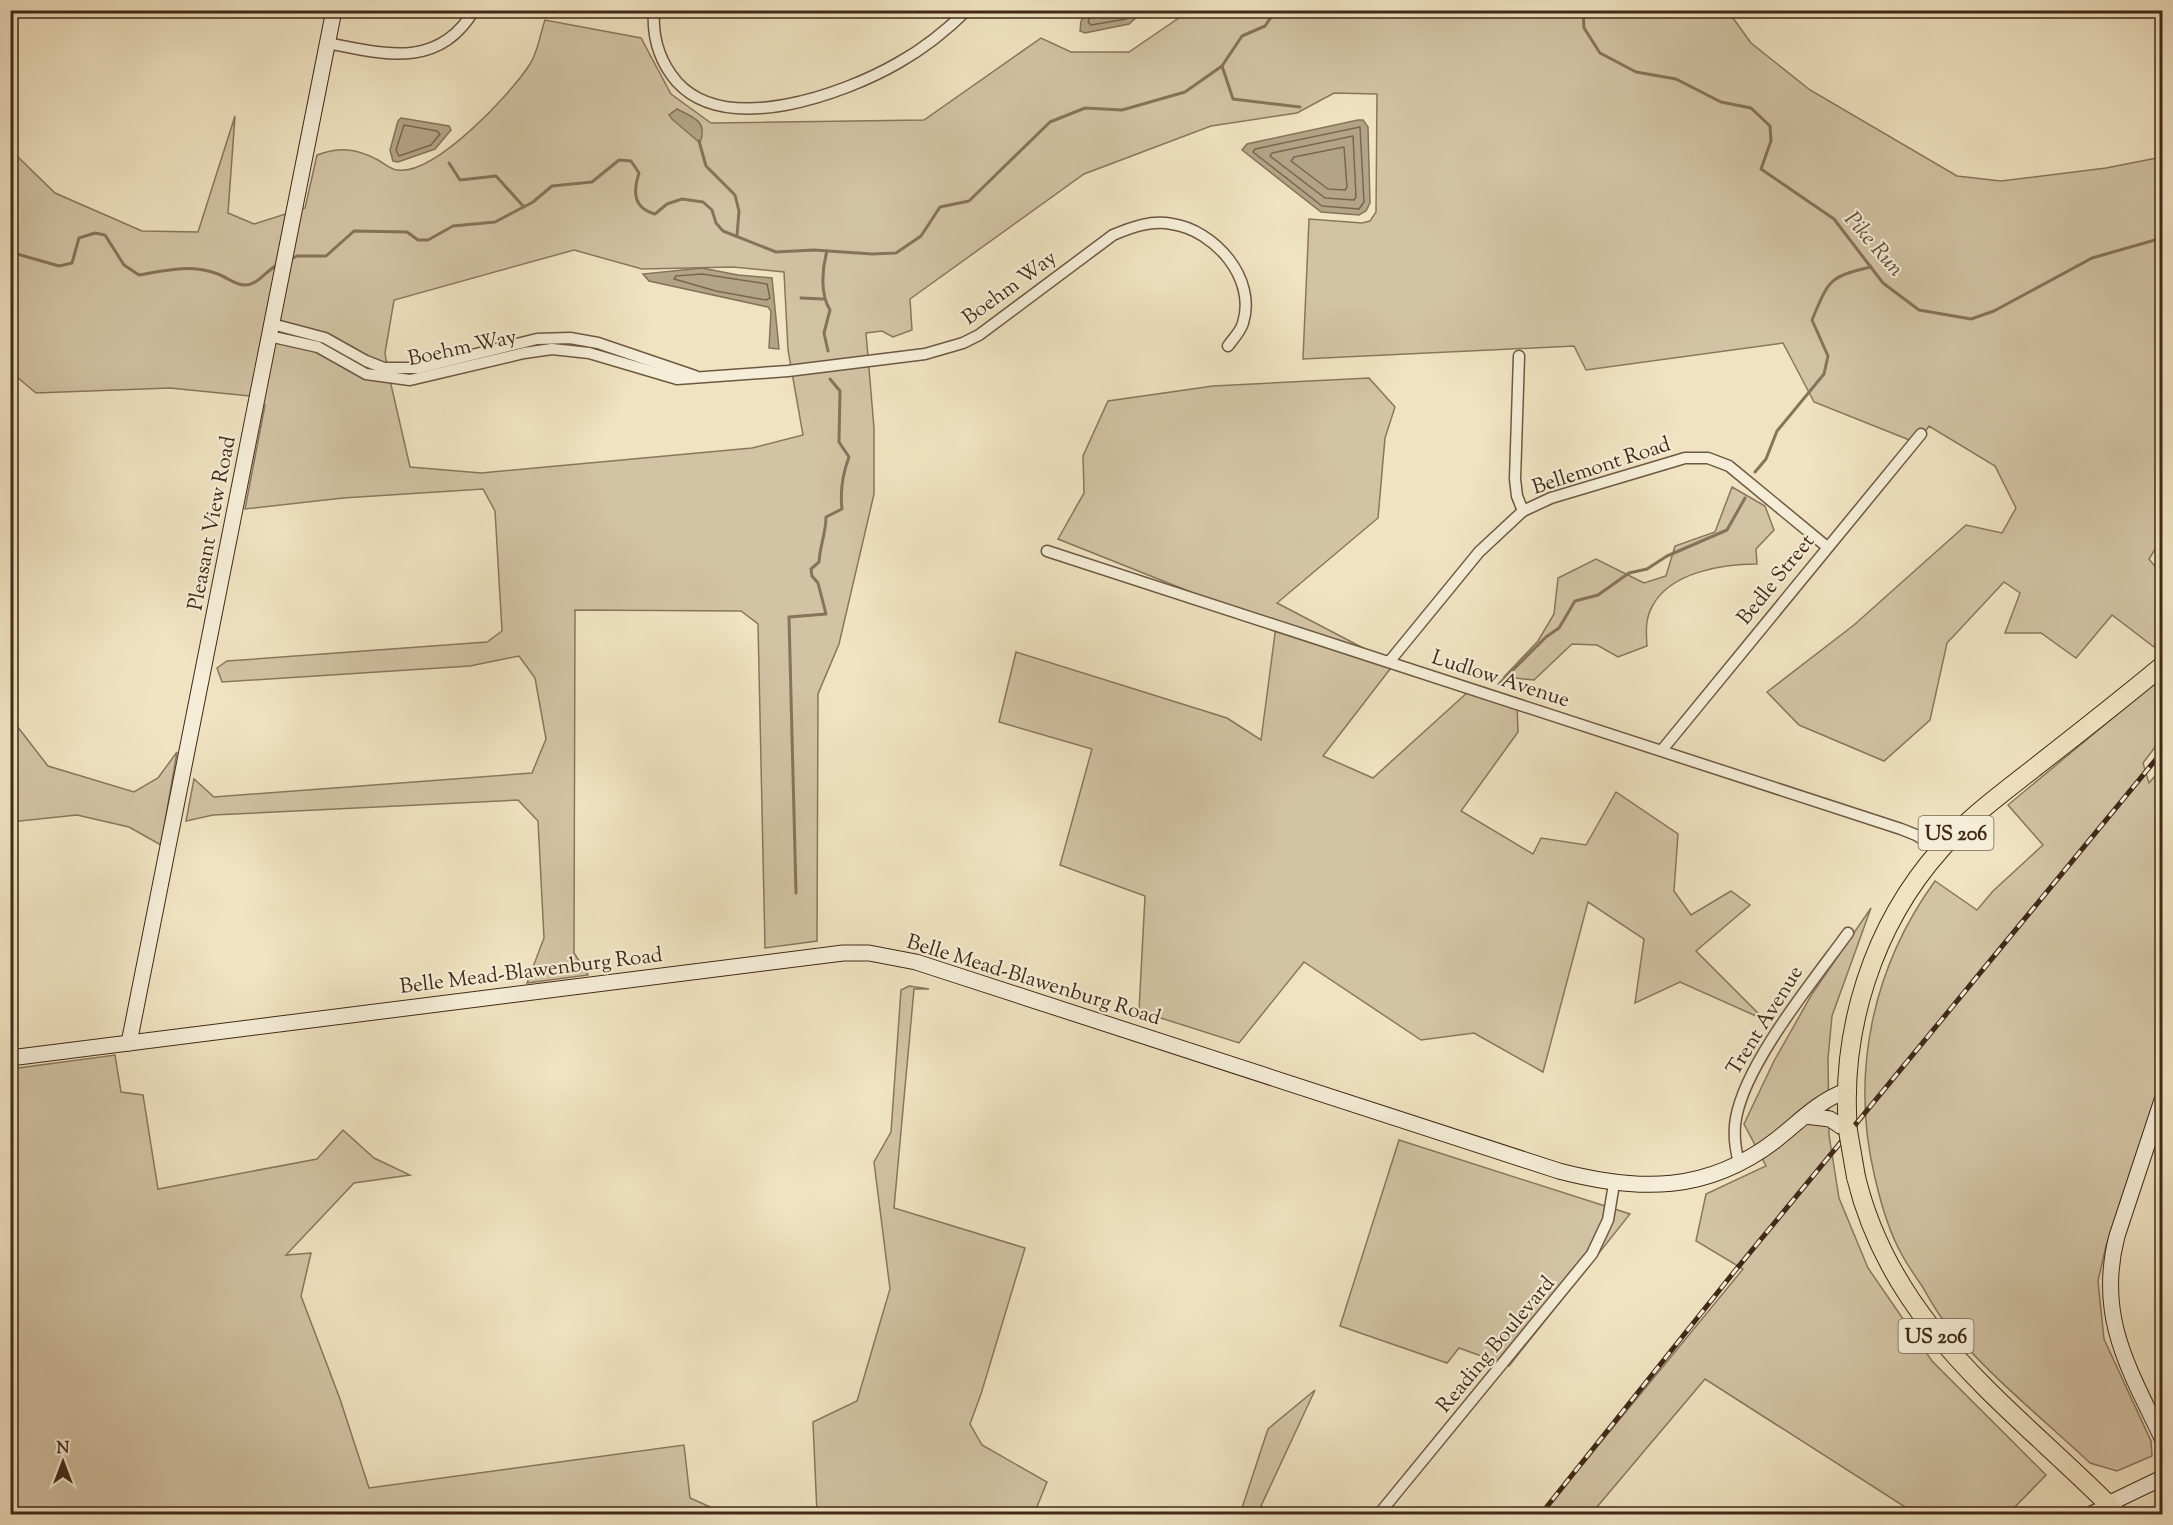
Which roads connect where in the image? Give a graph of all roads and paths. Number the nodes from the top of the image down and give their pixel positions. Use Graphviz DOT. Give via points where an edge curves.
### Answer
graph roads {
  1 [pos="334,10"];
  2 [pos="474,10"];
  3 [pos="654,10"];
  4 [pos="967,10"];
  5 [pos="327,43"];
  6 [pos="270,330"];
  7 [pos="532,346"];
  8 [pos="607,346"];
  9 [pos="1228,346"];
  10 [pos="1519,356"];
  11 [pos="606,358"];
  12 [pos="695,376"];
  13 [pos="1921,434"];
  14 [pos="1523,511"];
  15 [pos="1826,546"];
  16 [pos="1047,551"];
  17 [pos="1389,662"];
  18 [pos="2163,666"];
  19 [pos="1662,750"];
  20 [pos="1940,850"];
  21 [pos="1848,933"];
  22 [pos="129,1043"];
  23 [pos="10,1058"];
  24 [pos="1846,1091"];
  25 [pos="2163,1100"];
  26 [pos="1805,1116"];
  27 [pos="1848,1131"];
  28 [pos="1739,1163"];
  29 [pos="1614,1184"];
  30 [pos="2163,1438"];
  31 [pos="2163,1478"];
  32 [pos="2113,1509"];
  33 [pos="1379,1515"];
  34 [pos="2086,1515"];
  1 -- 5 [label="street, Pleasant View Road"];
  2 -- 5 [label="street" via="454,34 419,53 389,55"];
  3 -- 4 [label="street" via="654,38 670,74 708,103 741,108 788,104 854,85 921,49"];
  5 -- 6 [label="street, Pleasant View Road"];
  6 -- 7 [label="street, Boehm Way" via="326,338 366,367 396,380 419,379"];
  6 -- 22 [label="street, Pleasant View Road"];
  7 -- 8 [label="street, Boehm Way" via="570,338"];
  7 -- 11 [label="street, Boehm Way"];
  8 -- 11 [label="street"];
  8 -- 12 [label="street, Boehm Way"];
  9 -- 12 [label="street, Boehm Way" via="1243,323 1245,310 1234,267 1216,244 1201,234 1179,225 1157,223 1113,235 993,326 945,349 788,371"];
  10 -- 14 [label="street" via="1515,479"];
  11 -- 12 [label="street, Boehm Way" via="677,379"];
  13 -- 15 [label="street, Bedle Street"];
  14 -- 15 [label="street, Bellemont Road" via="1592,485 1697,457 1729,466"];
  14 -- 17 [label="street, Bellemont Road" via="1479,552"];
  15 -- 19 [label="street, Bedle Street"];
  16 -- 17 [label="street, Ludlow Avenue"];
  17 -- 19 [label="street, Ludlow Avenue"];
  18 -- 20 [label="highway, US 206" via="1991,801"];
  19 -- 20 [label="street, Ludlow Avenue" via="1900,829"];
  20 -- 24 [label="highway, US 206" via="1881,940 1861,998"];
  21 -- 28 [label="street, Trent Avenue" via="1774,1038 1747,1084 1735,1119 1734,1144"];
  22 -- 23 [label="street, Belle Mead-Blawenburg Road"];
  22 -- 29 [label="street, Belle Mead-Blawenburg Road" via="813,955 869,954 950,972 1559,1171"];
  24 -- 26 [label="street" via="1826,1098"];
  24 -- 27 [label="highway, US 206"];
  25 -- 30 [label="street" via="2117,1236 2109,1290 2118,1343"];
  26 -- 27 [label="street" via="1824,1117"];
  26 -- 28 [label="street"];
  27 -- 32 [label="highway, US 206, bridge" via="1862,1201 1895,1277 1938,1340"];
  28 -- 29 [label="street, Belle Mead-Blawenburg Road" via="1687,1182"];
  29 -- 33 [label="street, Reading Boulevard" via="1608,1220 1592,1254"];
  31 -- 32 [label="street"];
  32 -- 34 [label="street"];
}
